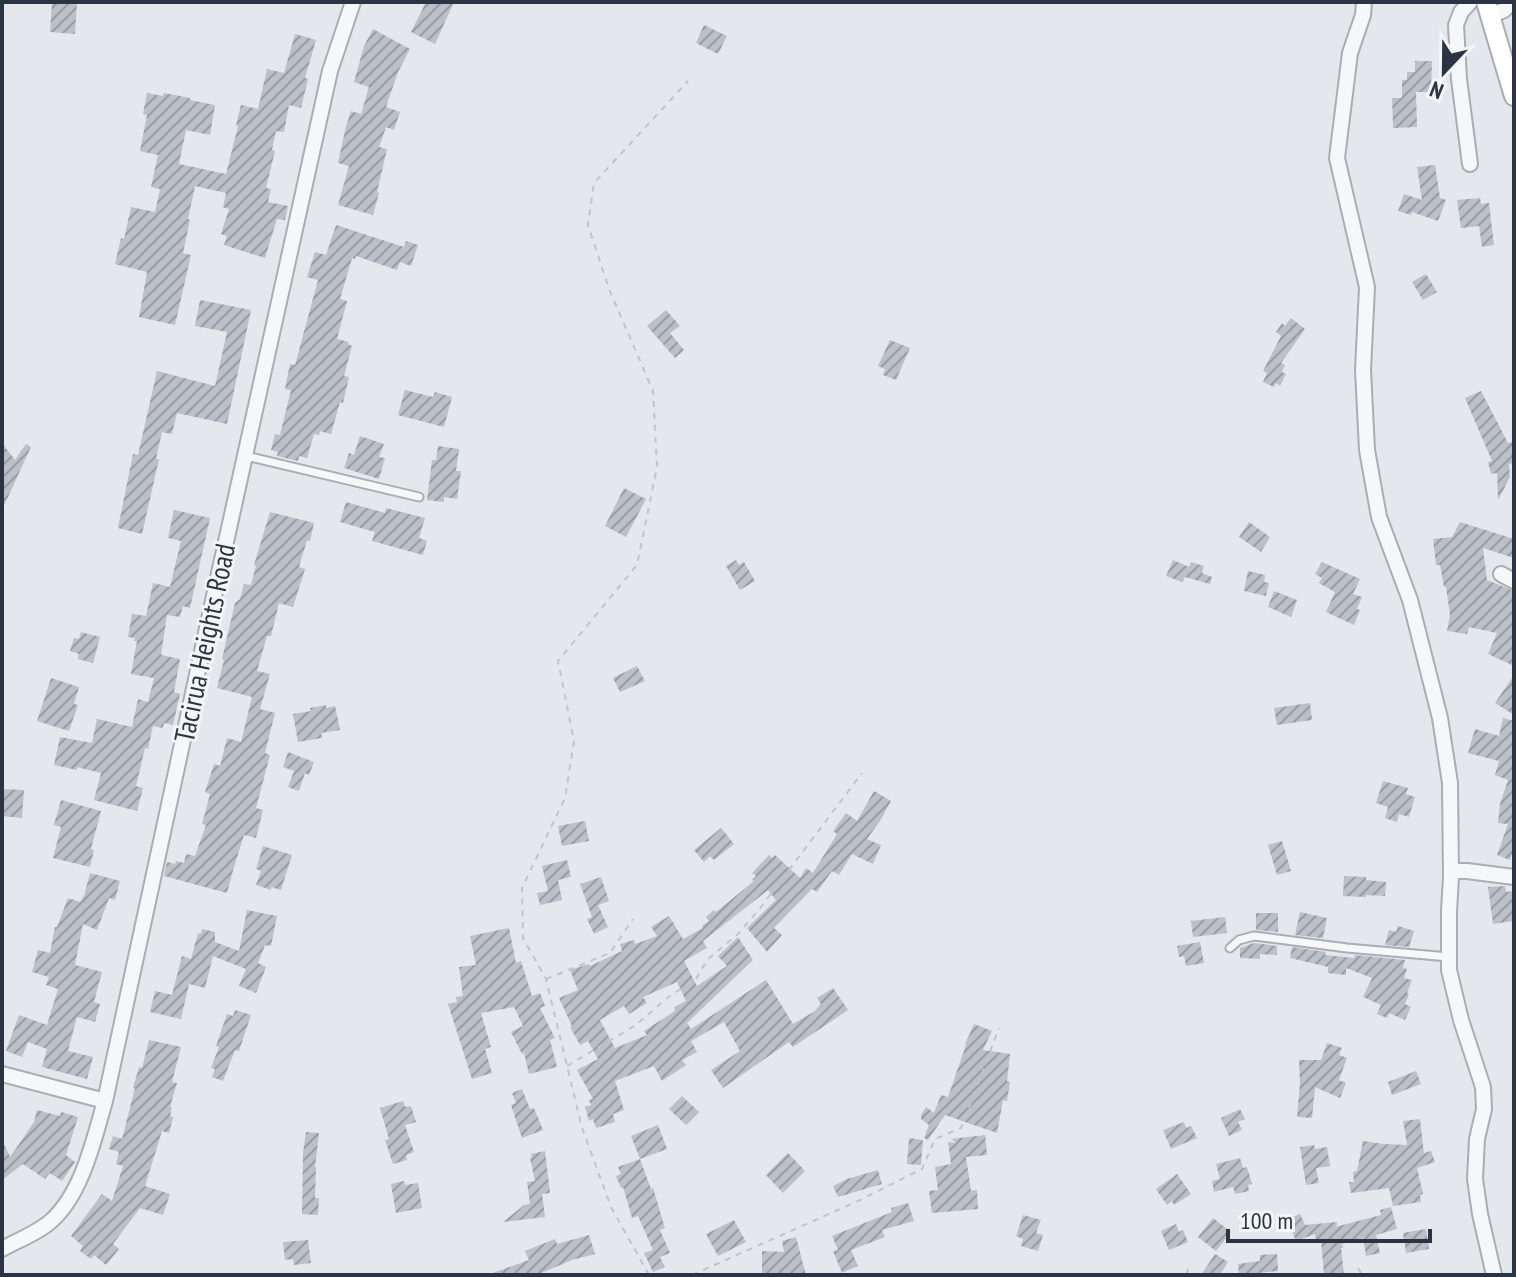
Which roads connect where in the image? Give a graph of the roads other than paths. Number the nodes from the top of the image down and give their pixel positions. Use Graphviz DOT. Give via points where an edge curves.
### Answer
graph roads {
  1 [pos="353,2"];
  2 [pos="1364,2"];
  3 [pos="1470,2"];
  4 [pos="1512,2"];
  5 [pos="1488,9"];
  6 [pos="1514,96"];
  7 [pos="1470,164"];
  8 [pos="245,456"];
  9 [pos="419,497"];
  10 [pos="1451,871"];
  11 [pos="1514,877"];
  12 [pos="1230,948"];
  13 [pos="1449,957"];
  14 [pos="2,1074"];
  15 [pos="105,1101"];
  16 [pos="2,1249"];
  17 [pos="1494,1275"];
  1 -- 8 [label="street, Tacirua Heights Road" via="330,71"];
  2 -- 10 [label="street" via="1350,53 1337,158 1367,287 1367,450 1379,517 1410,600 1440,718 1450,783"];
  3 -- 7 [label="street" via="1456,25"];
  4 -- 5 [label="street" via="1504,10"];
  5 -- 6 [label="main road"];
  8 -- 9 [label="lane"];
  8 -- 15 [label="street, Tacirua Heights Road"];
  10 -- 11 [label="street"];
  10 -- 13 [label="street"];
  12 -- 13 [label="lane" via="1254,936"];
  13 -- 17 [label="street" via="1461,1020 1483,1087 1475,1179"];
  14 -- 15 [label="street"];
  15 -- 16 [label="street, Tacirua Heights Road" via="65,1208 49,1224"];
}
